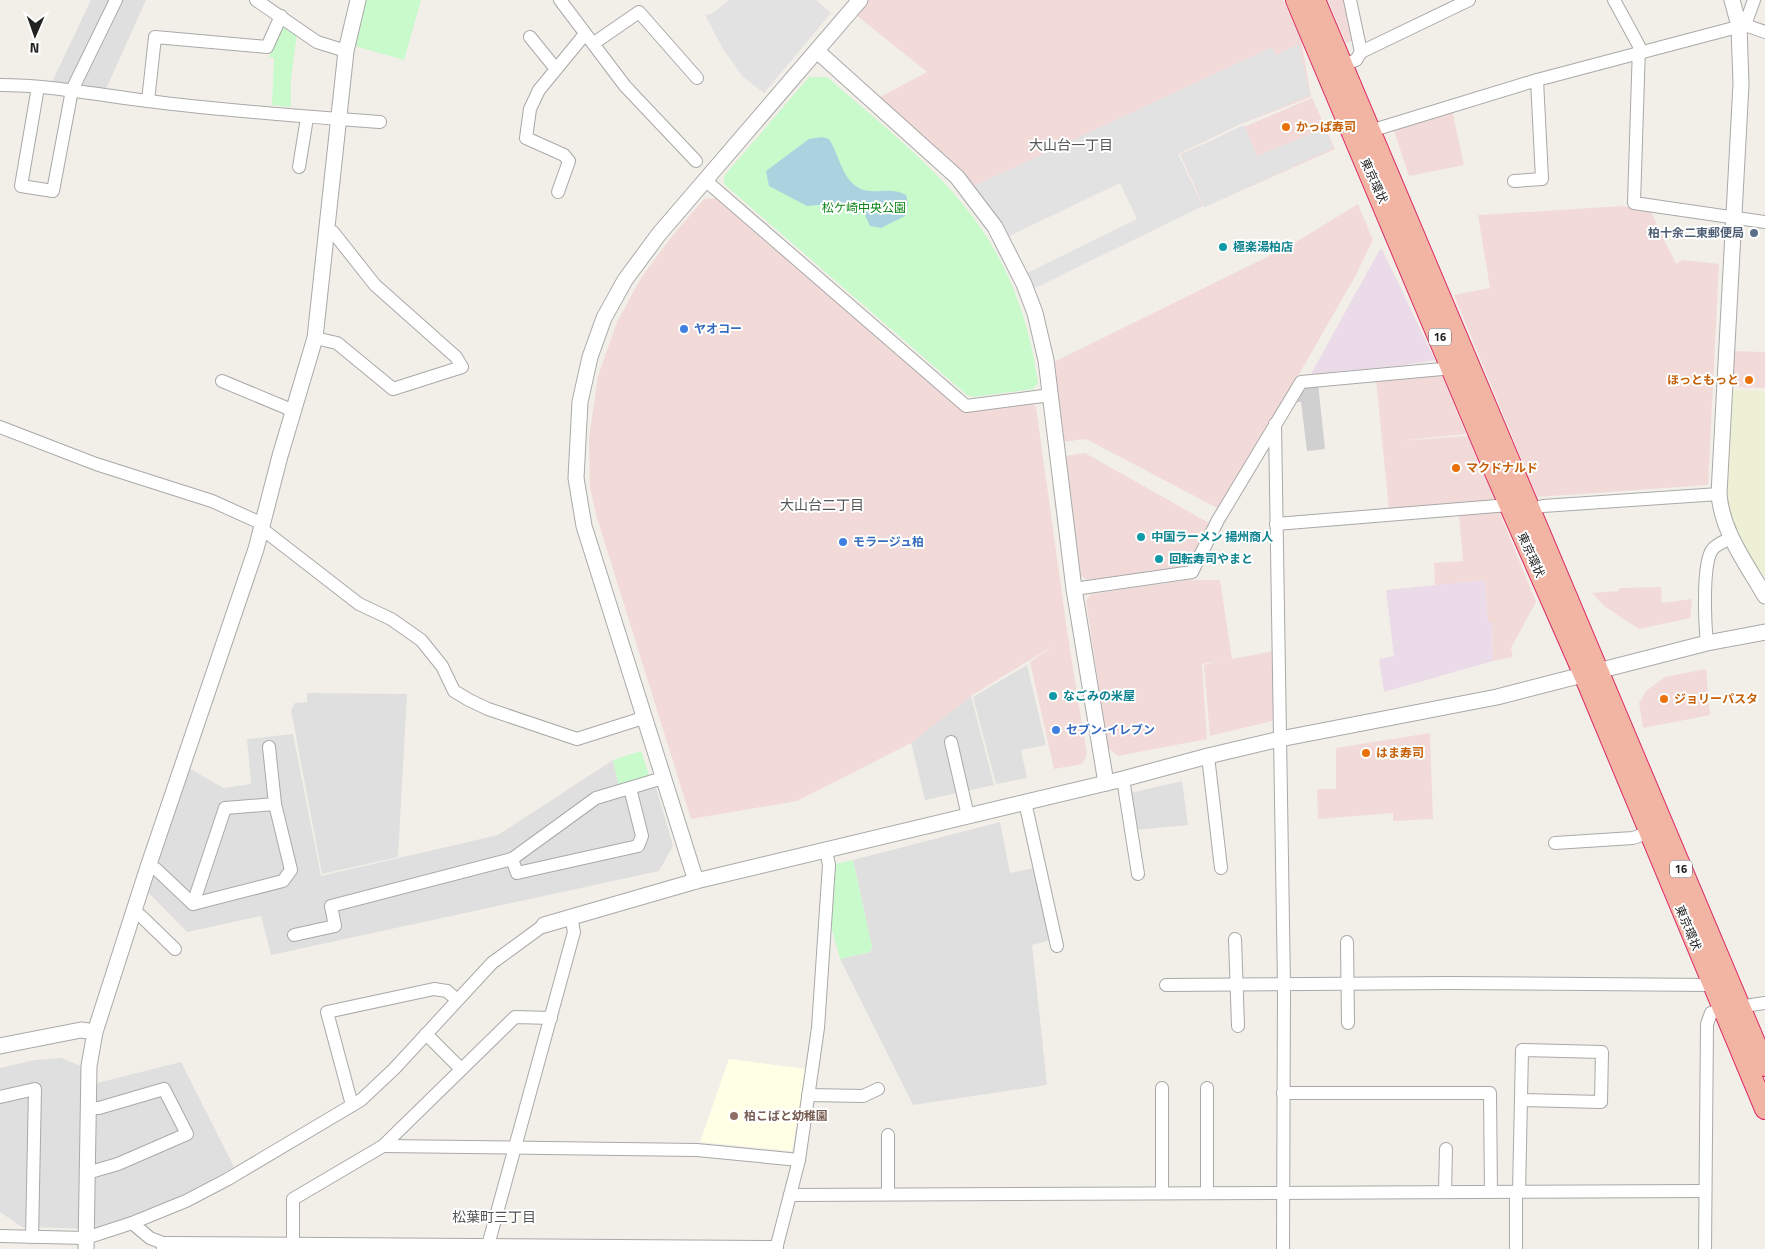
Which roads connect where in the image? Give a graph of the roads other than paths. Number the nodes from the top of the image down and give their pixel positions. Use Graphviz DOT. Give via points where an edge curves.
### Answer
graph roads {
  1 [pos="116,0"];
  2 [pos="256,0"];
  3 [pos="358,0"];
  4 [pos="560,0"];
  5 [pos="860,0"];
  6 [pos="1296,0"];
  7 [pos="1315,0"];
  8 [pos="1350,0"];
  9 [pos="1469,0"];
  10 [pos="1614,0"];
  11 [pos="1732,0"];
  12 [pos="1754,0"];
  13 [pos="281,16"];
  14 [pos="1742,25"];
  15 [pos="1765,32"];
  16 [pos="585,34"];
  17 [pos="530,37"];
  18 [pos="594,43"];
  19 [pos="346,51"];
  20 [pos="817,51"];
  21 [pos="1361,52"];
  22 [pos="1639,54"];
  23 [pos="1343,65"];
  24 [pos="556,69"];
  25 [pos="697,78"];
  26 [pos="1537,80"];
  27 [pos="0,85"];
  28 [pos="38,87"];
  29 [pos="72,90"];
  30 [pos="148,101"];
  31 [pos="307,118"];
  32 [pos="338,119"];
  33 [pos="380,122"];
  34 [pos="1370,131"];
  35 [pos="696,162"];
  36 [pos="299,167"];
  37 [pos="705,180"];
  38 [pos="1514,181"];
  39 [pos="558,192"];
  40 [pos="1736,220"];
  41 [pos="1765,222"];
  42 [pos="327,230"];
  43 [pos="315,338"];
  44 [pos="1453,368"];
  45 [pos="222,382"];
  46 [pos="1051,396"];
  47 [pos="294,411"];
  48 [pos="1276,424"];
  49 [pos="0,426"];
  50 [pos="1719,494"];
  51 [pos="1509,505"];
  52 [pos="1529,510"];
  53 [pos="1276,524"];
  54 [pos="262,526"];
  55 [pos="1731,538"];
  56 [pos="1074,590"];
  57 [pos="1765,596"];
  58 [pos="1765,632"];
  59 [pos="1707,643"];
  60 [pos="1591,673"];
  61 [pos="643,718"];
  62 [pos="1280,739"];
  63 [pos="951,742"];
  64 [pos="269,747"];
  65 [pos="1208,756"];
  66 [pos="663,778"];
  67 [pos="1123,780"];
  68 [pos="1106,784"];
  69 [pos="630,788"];
  70 [pos="1025,802"];
  71 [pos="275,804"];
  72 [pos="968,816"];
  73 [pos="1656,830"];
  74 [pos="1555,843"];
  75 [pos="826,851"];
  76 [pos="512,859"];
  77 [pos="148,867"];
  78 [pos="1221,868"];
  79 [pos="1138,874"];
  80 [pos="696,881"];
  81 [pos="193,904"];
  82 [pos="134,913"];
  83 [pos="571,916"];
  84 [pos="544,926"];
  85 [pos="294,935"];
  86 [pos="1235,939"];
  87 [pos="1347,942"];
  88 [pos="1057,946"];
  89 [pos="175,949"];
  90 [pos="1348,984"];
  91 [pos="1166,985"];
  92 [pos="1236,985"];
  93 [pos="1284,985"];
  94 [pos="1712,985"];
  95 [pos="457,1000"];
  96 [pos="1765,1003"];
  97 [pos="1731,1008"];
  98 [pos="551,1018"];
  99 [pos="1348,1023"];
  100 [pos="1238,1026"];
  101 [pos="95,1032"];
  102 [pos="426,1034"];
  103 [pos="0,1046"];
  104 [pos="1765,1066"];
  105 [pos="461,1069"];
  106 [pos="1162,1088"];
  107 [pos="1207,1088"];
  108 [pos="878,1089"];
  109 [pos="1284,1093"];
  110 [pos="808,1095"];
  111 [pos="0,1097"];
  112 [pos="1521,1100"];
  113 [pos="352,1105"];
  114 [pos="88,1108"];
  115 [pos="1765,1109"];
  116 [pos="888,1135"];
  117 [pos="383,1146"];
  118 [pos="516,1147"];
  119 [pos="1446,1149"];
  120 [pos="799,1160"];
  121 [pos="87,1173"];
  122 [pos="1705,1190"];
  123 [pos="1445,1192"];
  124 [pos="1491,1192"];
  125 [pos="1517,1192"];
  126 [pos="1162,1193"];
  127 [pos="1207,1193"];
  128 [pos="1283,1193"];
  129 [pos="888,1194"];
  130 [pos="790,1195"];
  131 [pos="132,1223"];
  132 [pos="32,1237"];
  133 [pos="2,1238"];
  134 [pos="86,1243"];
  135 [pos="293,1244"];
  136 [pos="163,1246"];
  137 [pos="487,1247"];
  138 [pos="776,1248"];
  139 [pos="1282,1249"];
  140 [pos="1516,1249"];
  141 [pos="1705,1249"];
  1 -- 29 [label="street"];
  2 -- 13 [label="street"];
  3 -- 19 [label="street"];
  4 -- 16 [label="street"];
  5 -- 20 [label="street"];
  6 -- 44 [label="highway, 東京環状 / 16"];
  7 -- 23 [label="highway, 東京環状 / 16"];
  8 -- 21 [label="street"];
  9 -- 21 [label="street"];
  10 -- 22 [label="street" via="1639,46"];
  11 -- 14 [label="street"];
  12 -- 14 [label="street"];
  13 -- 19 [label="street" via="317,42"];
  13 -- 30 [label="street" via="267,47 155,37"];
  14 -- 15 [label="street"];
  14 -- 22 [label="street"];
  14 -- 40 [label="street"];
  16 -- 18 [label="street"];
  16 -- 24 [label="street"];
  17 -- 24 [label="street"];
  18 -- 25 [label="street" via="639,12"];
  18 -- 35 [label="street" via="625,86"];
  19 -- 32 [label="street"];
  20 -- 37 [label="street"];
  20 -- 46 [label="street" via="957,177 995,227 1035,313"];
  21 -- 23 [label="street" via="1356,60"];
  22 -- 26 [label="street"];
  22 -- 40 [label="street" via="1634,203 1730,215"];
  23 -- 34 [label="highway, 東京環状 / 16"];
  24 -- 39 [label="street" via="539,90 530,109 526,138 564,155 569,162"];
  26 -- 34 [label="street"];
  26 -- 38 [label="street" via="1542,179"];
  27 -- 28 [label="street"];
  28 -- 29 [label="street"];
  28 -- 29 [label="street" via="21,186 53,191"];
  29 -- 30 [label="street"];
  30 -- 31 [label="street"];
  31 -- 32 [label="street"];
  31 -- 36 [label="street"];
  32 -- 33 [label="street"];
  32 -- 42 [label="street"];
  34 -- 52 [label="highway, 東京環状 / 16"];
  37 -- 46 [label="street" via="966,406"];
  37 -- 61 [label="street" via="625,280 604,318 580,402 576,478 584,526"];
  40 -- 41 [label="street"];
  40 -- 50 [label="street"];
  42 -- 43 [label="street"];
  42 -- 43 [label="street" via="375,285 456,357 462,367 393,389 337,343"];
  43 -- 47 [label="street"];
  44 -- 48 [label="street" via="1301,382"];
  44 -- 51 [label="highway, 東京環状 / 16"];
  45 -- 47 [label="street"];
  46 -- 56 [label="street"];
  47 -- 54 [label="street"];
  48 -- 53 [label="street"];
  48 -- 56 [label="street" via="1218,520 1192,572"];
  49 -- 54 [label="street" via="96,464 212,501"];
  50 -- 52 [label="street" via="1543,506"];
  50 -- 55 [label="street" via="1720,511"];
  51 -- 53 [label="street"];
  51 -- 60 [label="highway, 東京環状 / 16"];
  52 -- 60 [label="highway, 東京環状 / 16"];
  53 -- 62 [label="street"];
  54 -- 61 [label="street" via="359,604 391,619 421,640 442,666 454,691 469,700 577,739"];
  54 -- 77 [label="street"];
  55 -- 57 [label="street"];
  55 -- 59 [label="street" via="1712,548 1708,558 1704,615"];
  56 -- 68 [label="street"];
  58 -- 59 [label="street"];
  59 -- 60 [label="street"];
  60 -- 62 [label="street" via="1424,713"];
  60 -- 73 [label="highway, 東京環状 / 16"];
  61 -- 66 [label="street"];
  62 -- 65 [label="street"];
  62 -- 93 [label="street"];
  63 -- 72 [label="street"];
  64 -- 71 [label="street"];
  65 -- 67 [label="street"];
  65 -- 78 [label="street"];
  66 -- 69 [label="street"];
  66 -- 80 [label="street"];
  67 -- 68 [label="street"];
  67 -- 79 [label="street"];
  68 -- 70 [label="street"];
  69 -- 76 [label="street" via="596,798"];
  69 -- 76 [label="street" via="642,836 638,846 516,873"];
  70 -- 72 [label="street"];
  70 -- 88 [label="street"];
  71 -- 81 [label="street" via="225,808"];
  71 -- 81 [label="street" via="291,870 284,881"];
  72 -- 75 [label="street"];
  73 -- 74 [label="street" via="1633,838"];
  73 -- 94 [label="highway, 東京環状 / 16"];
  73 -- 97 [label="highway, 東京環状 / 16"];
  75 -- 80 [label="street"];
  75 -- 110 [label="street" via="829,865 818,1028"];
  76 -- 85 [label="street" via="331,906 335,926"];
  77 -- 81 [label="street" via="156,869"];
  77 -- 82 [label="street"];
  80 -- 83 [label="street"];
  82 -- 89 [label="street"];
  82 -- 101 [label="street"];
  83 -- 84 [label="street"];
  83 -- 98 [label="street" via="574,932"];
  84 -- 95 [label="street" via="492,963"];
  86 -- 92 [label="street"];
  87 -- 90 [label="street"];
  90 -- 93 [label="street"];
  90 -- 94 [label="street"];
  90 -- 99 [label="street"];
  91 -- 92 [label="street"];
  92 -- 93 [label="street"];
  92 -- 100 [label="street"];
  93 -- 109 [label="street"];
  94 -- 97 [label="highway, 東京環状 / 16"];
  95 -- 102 [label="street"];
  95 -- 113 [label="street" via="447,991 434,989 327,1012"];
  96 -- 97 [label="street"];
  97 -- 104 [label="highway, 東京環状 / 16"];
  97 -- 115 [label="highway, 東京環状 / 16"];
  97 -- 122 [label="street" via="1711,1013 1707,1024"];
  98 -- 105 [label="street" via="515,1017"];
  98 -- 118 [label="street"];
  101 -- 103 [label="street" via="81,1030"];
  101 -- 114 [label="street" via="89,1066"];
  102 -- 105 [label="street"];
  102 -- 113 [label="street" via="394,1069"];
  105 -- 117 [label="street"];
  106 -- 126 [label="street"];
  107 -- 127 [label="street"];
  108 -- 110 [label="street" via="862,1096"];
  109 -- 124 [label="street" via="1490,1093"];
  109 -- 128 [label="street"];
  110 -- 120 [label="street"];
  111 -- 132 [label="street" via="35,1090"];
  112 -- 112 [label="street" via="1601,1102 1602,1052 1522,1050"];
  112 -- 125 [label="street"];
  113 -- 131 [label="street" via="203,1192"];
  114 -- 121 [label="street"];
  114 -- 121 [label="street" via="99,1108 164,1089 187,1134 118,1164"];
  116 -- 129 [label="street"];
  117 -- 118 [label="street"];
  117 -- 135 [label="street" via="293,1199"];
  118 -- 120 [label="street" via="697,1150"];
  118 -- 137 [label="street"];
  119 -- 123 [label="street"];
  120 -- 130 [label="street"];
  121 -- 134 [label="street"];
  122 -- 125 [label="street"];
  122 -- 141 [label="street"];
  123 -- 124 [label="street"];
  123 -- 128 [label="street"];
  124 -- 125 [label="street"];
  125 -- 140 [label="street"];
  126 -- 127 [label="street"];
  126 -- 129 [label="street"];
  127 -- 128 [label="street"];
  128 -- 139 [label="street"];
  129 -- 130 [label="street"];
  130 -- 138 [label="street"];
  131 -- 134 [label="street"];
  131 -- 136 [label="street"];
  132 -- 133 [label="street"];
  132 -- 134 [label="street"];
  135 -- 136 [label="street"];
  135 -- 137 [label="street"];
  137 -- 138 [label="street"];
}
